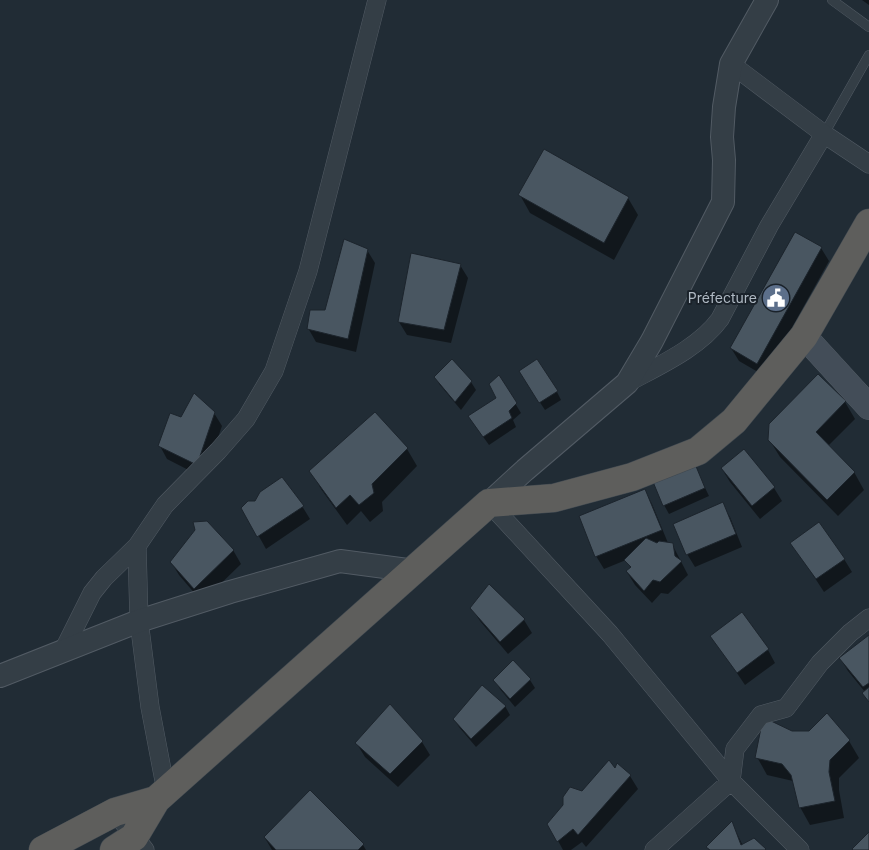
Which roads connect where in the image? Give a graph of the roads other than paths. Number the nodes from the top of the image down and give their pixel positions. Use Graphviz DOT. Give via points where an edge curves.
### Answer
graph roads {
  1 [pos="377,0"];
  2 [pos="767,0"];
  3 [pos="832,0"];
  4 [pos="869,27"];
  5 [pos="869,55"];
  6 [pos="731,64"];
  7 [pos="824,134"];
  8 [pos="869,164"];
  9 [pos="869,223"];
  10 [pos="804,336"];
  11 [pos="627,383"];
  12 [pos="869,407"];
  13 [pos="489,504"];
  14 [pos="137,546"];
  15 [pos="415,571"];
  16 [pos="869,618"];
  17 [pos="138,621"];
  18 [pos="63,651"];
  19 [pos="0,676"];
  20 [pos="731,781"];
  21 [pos="161,796"];
  22 [pos="114,812"];
  23 [pos="131,846"];
  24 [pos="43,850"];
  25 [pos="654,850"];
  26 [pos="800,850"];
  1 -- 14 [label="street" via="308,271 274,371 246,419 165,505"];
  2 -- 6 [label="street"];
  3 -- 4 [label="lane"];
  5 -- 7 [label="lane"];
  6 -- 7 [label="street"];
  6 -- 11 [label="street" via="722,137 723,202"];
  7 -- 8 [label="street"];
  7 -- 11 [label="street" via="712,330 674,357"];
  9 -- 10 [label="highway"];
  10 -- 12 [label="main road"];
  10 -- 13 [label="highway" via="734,422 698,451 632,477 554,498"];
  11 -- 13 [label="street"];
  13 -- 15 [label="highway"];
  13 -- 20 [label="street" via="610,634"];
  14 -- 17 [label="street"];
  14 -- 18 [label="street" via="92,593"];
  15 -- 17 [label="street" via="340,562"];
  15 -- 21 [label="highway"];
  16 -- 20 [label="street" via="820,663 786,708 760,715 735,748"];
  17 -- 18 [label="street"];
  17 -- 21 [label="street"];
  18 -- 19 [label="street"];
  20 -- 25 [label="street"];
  20 -- 26 [label="street"];
  21 -- 22 [label="highway"];
  21 -- 23 [label="highway"];
  22 -- 23 [label="street"];
  22 -- 24 [label="highway"];
}
